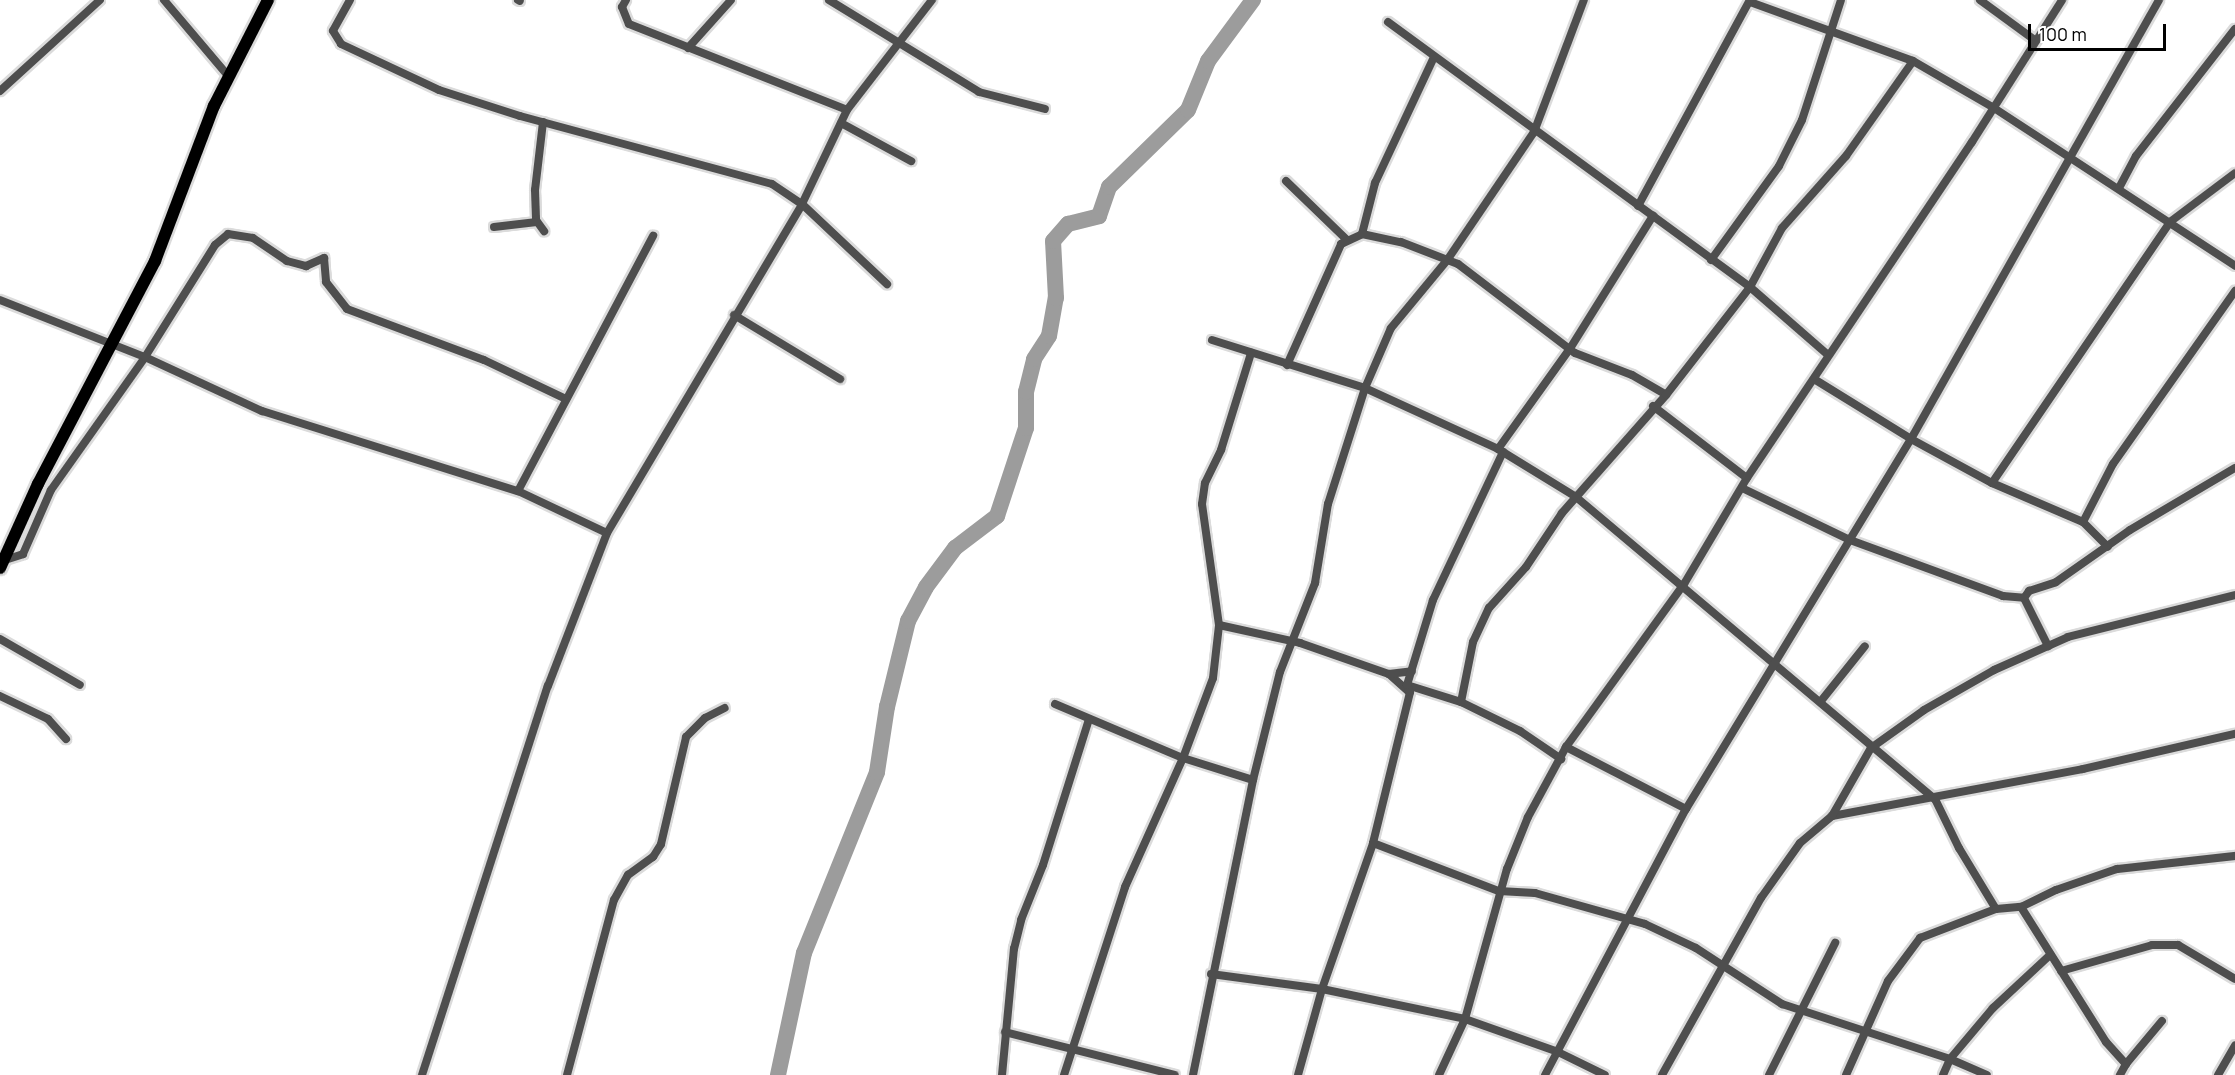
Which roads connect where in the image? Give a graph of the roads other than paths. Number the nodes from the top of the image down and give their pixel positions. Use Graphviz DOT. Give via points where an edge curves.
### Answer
graph roads {
  1 [pos="99,0"];
  2 [pos="164,0"];
  3 [pos="268,0"];
  4 [pos="350,0"];
  5 [pos="626,0"];
  6 [pos="731,0"];
  7 [pos="830,0"];
  8 [pos="932,0"];
  9 [pos="1584,0"];
  10 [pos="1841,0"];
  11 [pos="1980,0"];
  12 [pos="2062,0"];
  13 [pos="2159,0"];
  14 [pos="1750,1"];
  15 [pos="1388,22"];
  16 [pos="2235,30"];
  17 [pos="1831,33"];
  18 [pos="2036,41"];
  19 [pos="897,44"];
  20 [pos="688,48"];
  21 [pos="1434,57"];
  22 [pos="1913,62"];
  23 [pos="229,77"];
  24 [pos="0,91"];
  25 [pos="1994,108"];
  26 [pos="1045,109"];
  27 [pos="847,110"];
  28 [pos="543,122"];
  29 [pos="841,123"];
  30 [pos="1534,132"];
  31 [pos="2067,158"];
  32 [pos="911,161"];
  33 [pos="2235,173"];
  34 [pos="1286,181"];
  35 [pos="2119,188"];
  36 [pos="802,204"];
  37 [pos="1638,206"];
  38 [pos="1653,216"];
  39 [pos="537,222"];
  40 [pos="2170,222"];
  41 [pos="494,227"];
  42 [pos="544,231"];
  43 [pos="1362,234"];
  44 [pos="653,236"];
  45 [pos="1347,240"];
  46 [pos="1448,259"];
  47 [pos="1711,260"];
  48 [pos="2235,266"];
  49 [pos="887,284"];
  50 [pos="1750,287"];
  51 [pos="2235,291"];
  52 [pos="0,300"];
  53 [pos="734,315"];
  54 [pos="1212,340"];
  55 [pos="111,345"];
  56 [pos="1571,347"];
  57 [pos="1251,353"];
  58 [pos="1827,355"];
  59 [pos="145,357"];
  60 [pos="1287,365"];
  61 [pos="840,379"];
  62 [pos="1814,379"];
  63 [pos="1365,388"];
  64 [pos="1666,395"];
  65 [pos="566,399"];
  66 [pos="1653,406"];
  67 [pos="1911,439"];
  68 [pos="1501,450"];
  69 [pos="2235,468"];
  70 [pos="1747,478"];
  71 [pos="1992,483"];
  72 [pos="38,484"];
  73 [pos="1742,488"];
  74 [pos="51,490"];
  75 [pos="518,491"];
  76 [pos="1576,496"];
  77 [pos="2083,522"];
  78 [pos="607,533"];
  79 [pos="1850,540"];
  80 [pos="2108,547"];
  81 [pos="2,564"];
  82 [pos="1684,584"];
  83 [pos="2235,595"];
  84 [pos="2024,598"];
  85 [pos="1219,625"];
  86 [pos="0,639"];
  87 [pos="1293,640"];
  88 [pos="1865,646"];
  89 [pos="2048,646"];
  90 [pos="1775,663"];
  91 [pos="1412,671"];
  92 [pos="1389,674"];
  93 [pos="80,685"];
  94 [pos="1409,689"];
  95 [pos="0,696"];
  96 [pos="1821,701"];
  97 [pos="1461,702"];
  98 [pos="1055,704"];
  99 [pos="725,708"];
  100 [pos="1089,719"];
  101 [pos="2235,734"];
  102 [pos="66,739"];
  103 [pos="1566,747"];
  104 [pos="1871,748"];
  105 [pos="1183,759"];
  106 [pos="1562,759"];
  107 [pos="1253,780"];
  108 [pos="1935,799"];
  109 [pos="1686,809"];
  110 [pos="1832,816"];
  111 [pos="1373,843"];
  112 [pos="2234,857"];
  113 [pos="1499,891"];
  114 [pos="2021,907"];
  115 [pos="1996,909"];
  116 [pos="1625,920"];
  117 [pos="1835,942"];
  118 [pos="2050,955"];
  119 [pos="1722,969"];
  120 [pos="2061,971"];
  121 [pos="1211,974"];
  122 [pos="2235,979"];
  123 [pos="1322,988"];
  124 [pos="1802,1009"];
  125 [pos="1465,1019"];
  126 [pos="2162,1022"];
  127 [pos="1866,1031"];
  128 [pos="1005,1032"];
  129 [pos="2235,1045"];
  130 [pos="1072,1048"];
  131 [pos="1558,1052"];
  132 [pos="1950,1059"];
  133 [pos="2126,1064"];
  134 [pos="422,1075"];
  135 [pos="567,1075"];
  136 [pos="1002,1075"];
  137 [pos="1064,1075"];
  138 [pos="1175,1075"];
  139 [pos="1193,1075"];
  140 [pos="1298,1075"];
  141 [pos="1439,1075"];
  142 [pos="1545,1075"];
  143 [pos="1605,1075"];
  144 [pos="1662,1075"];
  145 [pos="1770,1075"];
  146 [pos="1846,1075"];
  147 [pos="1943,1075"];
  148 [pos="1987,1075"];
  149 [pos="2120,1075"];
  150 [pos="2218,1075"];
  1 -- 24 [label="street"];
  2 -- 23 [label="street"];
  3 -- 23 [label="main road"];
  4 -- 28 [label="street" via="333,31 334,39 341,44 439,90"];
  5 -- 20 [label="street" via="622,8 629,24"];
  6 -- 20 [label="street"];
  7 -- 19 [label="street"];
  8 -- 19 [label="street"];
  9 -- 30 [label="street"];
  10 -- 17 [label="street"];
  11 -- 18 [label="street"];
  12 -- 18 [label="street"];
  13 -- 31 [label="street"];
  14 -- 17 [label="street"];
  14 -- 37 [label="street"];
  15 -- 21 [label="street"];
  16 -- 35 [label="street" via="2136,156"];
  17 -- 22 [label="street"];
  17 -- 47 [label="street" via="1802,120 1779,166"];
  18 -- 25 [label="street"];
  19 -- 26 [label="street" via="962,78 979,92"];
  19 -- 27 [label="street"];
  20 -- 27 [label="street"];
  21 -- 30 [label="street"];
  21 -- 43 [label="street" via="1375,183"];
  22 -- 25 [label="street"];
  22 -- 50 [label="street" via="1846,156 1782,228"];
  23 -- 55 [label="main road" via="155,261"];
  25 -- 31 [label="street"];
  25 -- 58 [label="street"];
  27 -- 29 [label="street"];
  28 -- 36 [label="street" via="772,184"];
  28 -- 39 [label="street" via="536,172"];
  29 -- 32 [label="street"];
  29 -- 36 [label="street"];
  30 -- 37 [label="street"];
  30 -- 46 [label="street"];
  31 -- 35 [label="street"];
  31 -- 67 [label="street"];
  33 -- 40 [label="street"];
  34 -- 45 [label="street"];
  35 -- 40 [label="street"];
  36 -- 49 [label="street"];
  36 -- 53 [label="street"];
  37 -- 38 [label="street"];
  38 -- 47 [label="street"];
  38 -- 56 [label="street"];
  39 -- 41 [label="street"];
  39 -- 42 [label="street"];
  40 -- 48 [label="street" via="2200,246"];
  40 -- 71 [label="street"];
  43 -- 45 [label="street"];
  43 -- 46 [label="street" via="1401,242"];
  44 -- 65 [label="street"];
  45 -- 60 [label="street" via="1333,262"];
  46 -- 56 [label="street"];
  46 -- 63 [label="street" via="1391,328"];
  47 -- 50 [label="street"];
  50 -- 58 [label="street"];
  50 -- 64 [label="street"];
  51 -- 77 [label="street" via="2113,464"];
  52 -- 55 [label="street"];
  53 -- 61 [label="street"];
  53 -- 78 [label="street"];
  54 -- 57 [label="street"];
  55 -- 59 [label="street"];
  55 -- 72 [label="main road"];
  56 -- 64 [label="street" via="1577,354 1632,375"];
  56 -- 68 [label="street"];
  57 -- 60 [label="street"];
  57 -- 85 [label="street" via="1221,450 1205,483 1202,504"];
  58 -- 62 [label="street"];
  59 -- 65 [label="street" via="215,245 228,234 241,234 287,261 306,266 324,258 326,282 347,309 484,360"];
  59 -- 74 [label="street"];
  59 -- 75 [label="street" via="262,411"];
  60 -- 63 [label="street"];
  62 -- 67 [label="street"];
  62 -- 70 [label="street"];
  63 -- 68 [label="street"];
  63 -- 87 [label="street" via="1328,504 1315,583"];
  64 -- 66 [label="street"];
  65 -- 75 [label="street"];
  66 -- 70 [label="street"];
  66 -- 76 [label="street"];
  67 -- 71 [label="street"];
  67 -- 79 [label="street"];
  68 -- 76 [label="street"];
  68 -- 91 [label="street" via="1433,600"];
  69 -- 80 [label="street"];
  70 -- 73 [label="street"];
  71 -- 77 [label="street"];
  72 -- 74 [label="street"];
  72 -- 81 [label="main road"];
  73 -- 79 [label="street"];
  73 -- 82 [label="street"];
  74 -- 81 [label="street" via="23,554"];
  75 -- 78 [label="street"];
  76 -- 82 [label="street"];
  76 -- 97 [label="street" via="1526,567 1489,608 1473,642"];
  77 -- 80 [label="street"];
  78 -- 134 [label="street" via="548,686"];
  79 -- 84 [label="street" via="2003,596"];
  79 -- 90 [label="street"];
  80 -- 84 [label="street" via="2056,582 2029,591"];
  82 -- 90 [label="street"];
  82 -- 103 [label="street"];
  83 -- 89 [label="street" via="2068,637"];
  84 -- 89 [label="street"];
  85 -- 87 [label="street"];
  85 -- 105 [label="street" via="1213,678"];
  86 -- 93 [label="street"];
  87 -- 92 [label="street"];
  87 -- 107 [label="street" via="1280,672"];
  88 -- 96 [label="street"];
  89 -- 104 [label="street" via="1994,670 1924,710"];
  90 -- 96 [label="street"];
  90 -- 109 [label="street"];
  91 -- 92 [label="street"];
  91 -- 94 [label="street"];
  92 -- 94 [label="street"];
  94 -- 97 [label="street"];
  94 -- 111 [label="street"];
  95 -- 102 [label="street" via="48,719"];
  96 -- 104 [label="street"];
  97 -- 106 [label="street" via="1521,731"];
  98 -- 100 [label="street"];
  99 -- 135 [label="street" via="705,718 686,737 661,844 653,857 628,874 614,900"];
  100 -- 105 [label="street"];
  100 -- 128 [label="street" via="1046,856 1021,920"];
  101 -- 108 [label="street"];
  103 -- 106 [label="street"];
  103 -- 109 [label="street"];
  104 -- 108 [label="street"];
  104 -- 110 [label="street"];
  105 -- 107 [label="street"];
  105 -- 130 [label="street" via="1125,888"];
  106 -- 113 [label="street" via="1528,817"];
  107 -- 121 [label="street"];
  108 -- 110 [label="street" via="1893,801"];
  108 -- 115 [label="street"];
  109 -- 116 [label="street"];
  110 -- 119 [label="street" via="1800,843 1761,898"];
  111 -- 113 [label="street"];
  111 -- 123 [label="street"];
  112 -- 114 [label="street" via="2183,859 2117,869"];
  113 -- 116 [label="street" via="1535,893"];
  113 -- 125 [label="street"];
  114 -- 115 [label="street"];
  114 -- 118 [label="street"];
  115 -- 127 [label="street" via="1920,938 1888,981"];
  116 -- 119 [label="street" via="1645,924 1696,948"];
  116 -- 131 [label="street"];
  117 -- 124 [label="street"];
  118 -- 120 [label="street"];
  118 -- 132 [label="street" via="1993,1008"];
  119 -- 124 [label="street" via="1782,1004"];
  119 -- 144 [label="street"];
  120 -- 122 [label="street" via="2152,945 2178,945"];
  120 -- 133 [label="street" via="2106,1042"];
  121 -- 123 [label="street"];
  121 -- 139 [label="street"];
  123 -- 125 [label="street"];
  123 -- 140 [label="street"];
  124 -- 127 [label="street"];
  124 -- 145 [label="street"];
  125 -- 131 [label="street"];
  125 -- 141 [label="street"];
  126 -- 133 [label="street"];
  127 -- 132 [label="street"];
  127 -- 146 [label="street"];
  128 -- 130 [label="street"];
  128 -- 136 [label="street"];
  129 -- 150 [label="street"];
  130 -- 137 [label="street"];
  130 -- 138 [label="street"];
  131 -- 142 [label="street"];
  131 -- 143 [label="street"];
  132 -- 147 [label="street"];
  132 -- 148 [label="street"];
  133 -- 149 [label="street"];
}
